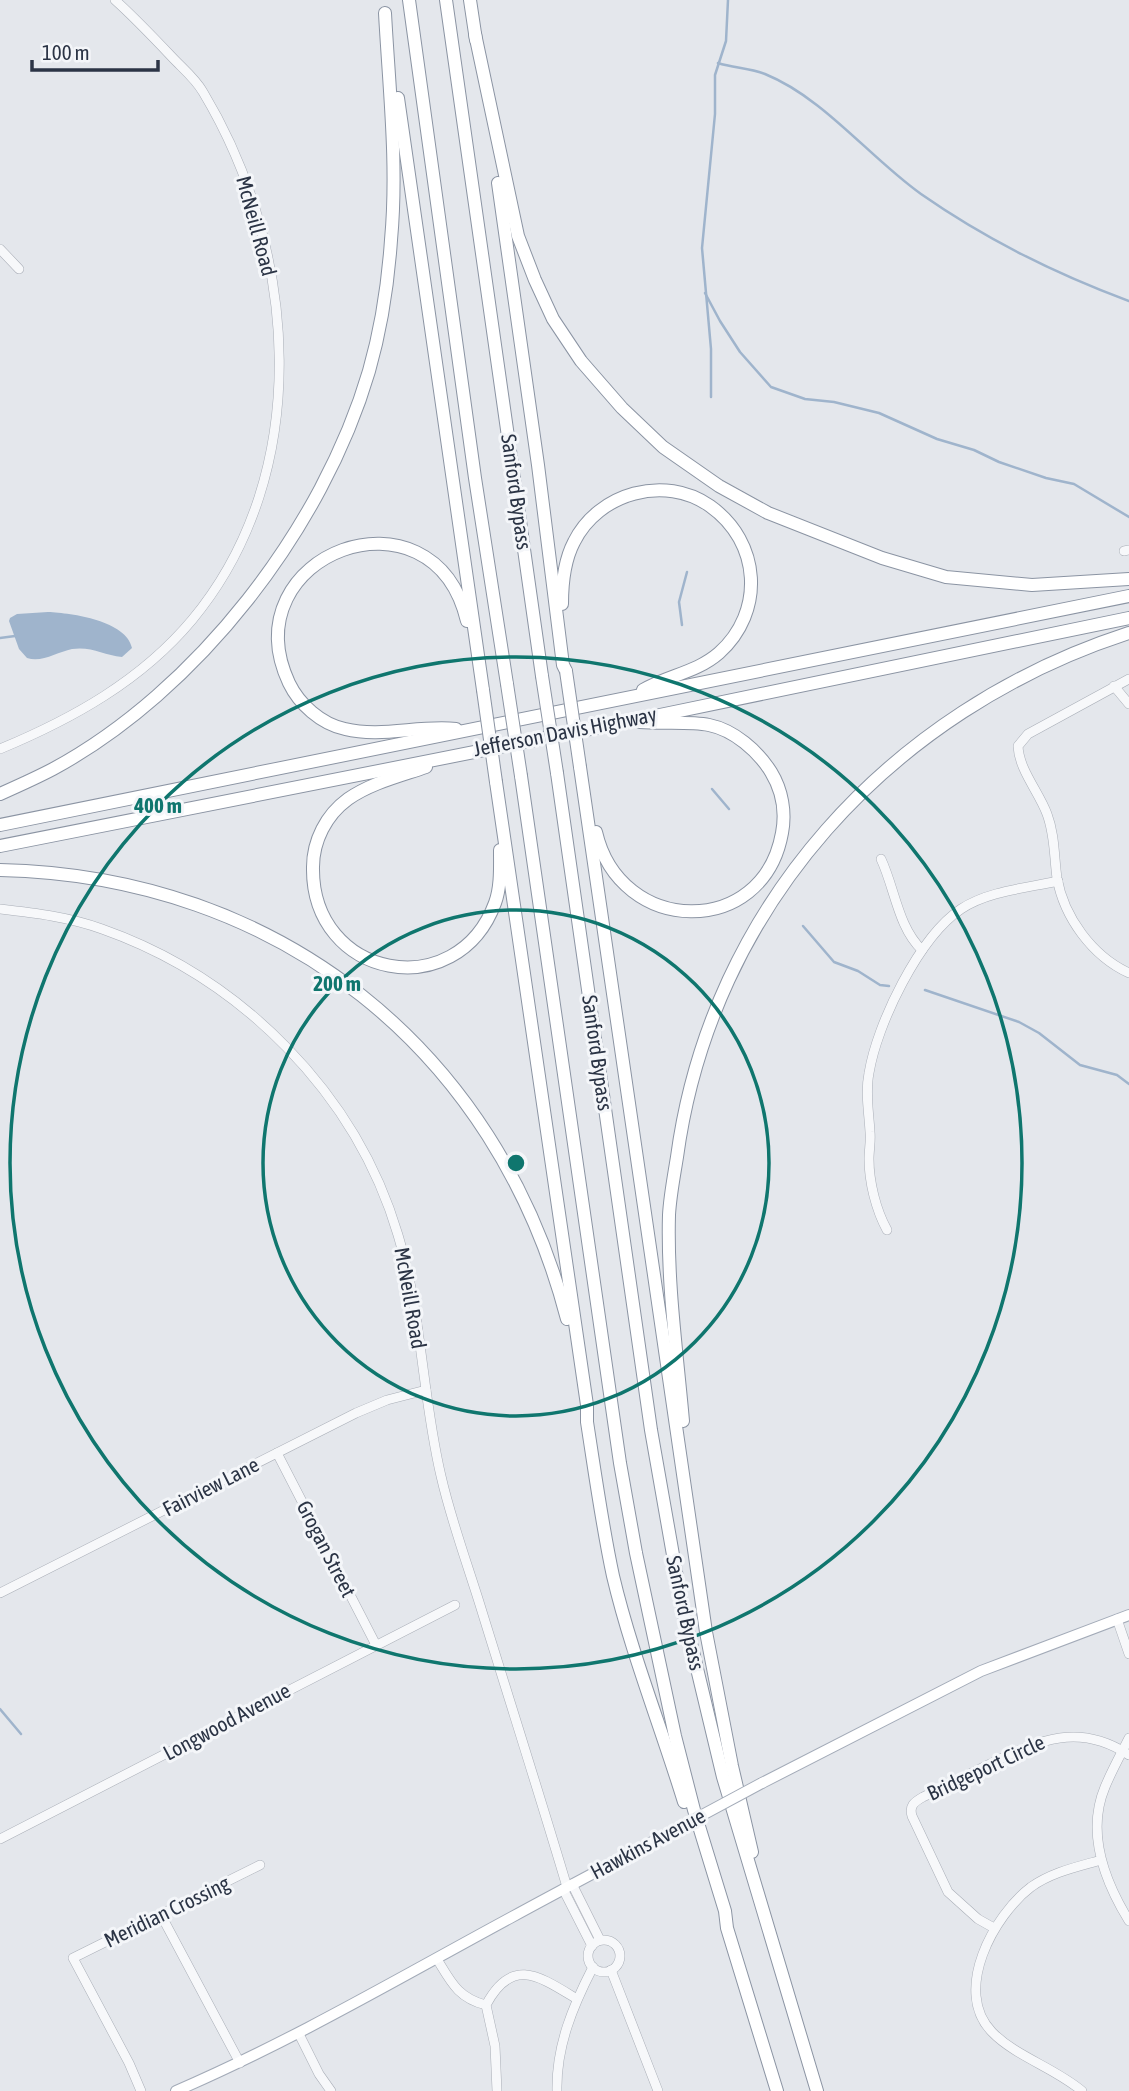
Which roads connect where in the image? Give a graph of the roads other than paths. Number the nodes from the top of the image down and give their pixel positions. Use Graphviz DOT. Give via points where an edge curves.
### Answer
graph roads {
  1 [pos="115,0"];
  2 [pos="409,0"];
  3 [pos="446,0"];
  4 [pos="470,0"];
  5 [pos="384,6"];
  6 [pos="475,34"];
  7 [pos="0,249"];
  8 [pos="19,269"];
  9 [pos="1129,579"];
  10 [pos="1129,596"];
  11 [pos="1129,618"];
  12 [pos="1129,633"];
  13 [pos="565,668"];
  14 [pos="1129,679"];
  15 [pos="1114,686"];
  16 [pos="483,690"];
  17 [pos="630,697"];
  18 [pos="1129,704"];
  19 [pos="631,721"];
  20 [pos="467,731"];
  21 [pos="0,749"];
  22 [pos="449,756"];
  23 [pos="580,767"];
  24 [pos="497,786"];
  25 [pos="0,794"];
  26 [pos="0,825"];
  27 [pos="0,846"];
  28 [pos="881,859"];
  29 [pos="0,870"];
  30 [pos="1058,881"];
  31 [pos="0,909"];
  32 [pos="922,950"];
  33 [pos="1129,973"];
  34 [pos="887,1230"];
  35 [pos="426,1390"];
  36 [pos="587,1422"];
  37 [pos="277,1453"];
  38 [pos="687,1502"];
  39 [pos="0,1593"];
  40 [pos="455,1605"];
  41 [pos="1129,1615"];
  42 [pos="1117,1619"];
  43 [pos="376,1645"];
  44 [pos="1129,1654"];
  45 [pos="1129,1738"];
  46 [pos="1126,1753"];
  47 [pos="0,1839"];
  48 [pos="1101,1860"];
  49 [pos="260,1865"];
  50 [pos="567,1887"];
  51 [pos="161,1915"];
  52 [pos="1129,1921"];
  53 [pos="727,1928"];
  54 [pos="994,1928"];
  55 [pos="596,1943"];
  56 [pos="437,1959"];
  57 [pos="593,1967"];
  58 [pos="611,1970"];
  59 [pos="782,1978"];
  60 [pos="576,1999"];
  61 [pos="486,2005"];
  62 [pos="299,2034"];
  63 [pos="240,2063"];
  64 [pos="141,2091"];
  65 [pos="176,2091"];
  66 [pos="331,2091"];
  67 [pos="497,2091"];
  68 [pos="557,2091"];
  69 [pos="658,2091"];
  70 [pos="777,2091"];
  71 [pos="817,2091"];
  72 [pos="1082,2091"];
  1 -- 21 [label="street, McNeill Road" via="202,90 251,191 277,317 280,389 272,453 256,509 231,562 193,620 131,678 87,708"];
  2 -- 53 [label="highway, Sanford Bypass, bridge" via="614,1423 675,1736"];
  3 -- 59 [label="highway, Sanford Bypass, bridge" via="669,1537 723,1777"];
  4 -- 6 [label="highway"];
  5 -- 16 [label="highway"];
  5 -- 25 [label="highway" via="393,135 387,281 369,370 321,487 274,566 202,653 104,737 53,769"];
  6 -- 9 [label="highway" via="518,236 535,280 581,361 663,447 768,513 881,558 946,577 1032,585"];
  6 -- 13 [label="highway"];
  7 -- 8 [label="street"];
  10 -- 17 [label="highway, Jefferson Davis Highway"];
  11 -- 19 [label="highway, Jefferson Davis Highway"];
  12 -- 38 [label="highway" via="1080,649 976,702 901,756 837,817 781,886 727,982 702,1044 683,1114 669,1214"];
  13 -- 17 [label="highway" via="562,585 566,559 583,526 616,499 636,492 684,493 710,506 730,525 743,549 753,581 747,614 735,636 700,666"];
  13 -- 23 [label="highway, bridge"];
  14 -- 15 [label="street"];
  15 -- 18 [label="street"];
  15 -- 30 [label="street" via="1028,734 1018,746 1054,837"];
  16 -- 20 [label="highway" via="464,612 452,584 429,561 407,549 360,544 340,549 304,574 286,602 279,639 284,668 296,696 314,714 359,731 434,727"];
  16 -- 24 [label="highway, bridge"];
  17 -- 20 [label="highway, Jefferson Davis Highway"];
  19 -- 22 [label="highway, Jefferson Davis Highway"];
  19 -- 23 [label="highway" via="709,724 751,747 777,782 784,824 775,859 742,897 699,911 670,909 638,897 611,870 599,843"];
  20 -- 26 [label="highway, Jefferson Davis Highway"];
  22 -- 24 [label="highway" via="368,787 346,800 320,832 313,857 313,887 322,916 336,938 356,954 380,964 423,967 466,946 483,926 495,902 500,874"];
  22 -- 27 [label="highway, Jefferson Davis Highway"];
  23 -- 38 [label="highway"];
  24 -- 36 [label="highway"];
  28 -- 32 [label="street" via="906,927"];
  29 -- 36 [label="highway" via="104,879 200,904 320,965 407,1036 486,1131 517,1185 561,1298"];
  30 -- 32 [label="street" via="960,909"];
  30 -- 33 [label="street" via="1066,908 1084,936"];
  31 -- 35 [label="street, McNeill Road" via="45,914 150,949 198,975 243,1008 297,1058 347,1123 385,1196 412,1292"];
  32 -- 34 [label="street" via="883,1028 869,1074 869,1161 879,1216"];
  35 -- 37 [label="street, Fairview Lane" via="356,1413"];
  35 -- 50 [label="street, McNeill Road" via="441,1477"];
  36 -- 53 [label="highway" via="620,1599"];
  37 -- 39 [label="street, Fairview Lane"];
  37 -- 43 [label="street, Grogan Street"];
  38 -- 59 [label="highway" via="732,1766"];
  40 -- 43 [label="street, Longwood Avenue"];
  41 -- 42 [label="main road, Hawkins Avenue"];
  42 -- 44 [label="street"];
  42 -- 50 [label="main road, Hawkins Avenue, bridge" via="981,1671"];
  43 -- 47 [label="street, Longwood Avenue"];
  45 -- 46 [label="street"];
  46 -- 48 [label="street" via="1104,1789 1099,1809"];
  46 -- 54 [label="street, Bridgeport Circle" via="1078,1737 1045,1740 912,1804 912,1816 948,1892"];
  48 -- 52 [label="street"];
  48 -- 54 [label="street" via="1046,1877 1014,1903"];
  49 -- 51 [label="street, Meridian Crossing"];
  50 -- 55 [label="street, McNeill Road"];
  50 -- 56 [label="main road, Hawkins Avenue"];
  51 -- 63 [label="street"];
  51 -- 64 [label="street, Meridian Crossing" via="73,1958"];
  53 -- 70 [label="highway, Sanford Bypass"];
  54 -- 72 [label="street" via="978,1972 982,2017 1004,2043"];
  55 -- 57 [label="street" via="588,1957"];
  55 -- 58 [label="street" via="611,1941 620,1952 619,1962"];
  56 -- 61 [label="street" via="462,1995"];
  56 -- 62 [label="main road, Hawkins Avenue"];
  57 -- 58 [label="street"];
  57 -- 60 [label="street"];
  58 -- 69 [label="street"];
  59 -- 71 [label="highway, Sanford Bypass"];
  60 -- 61 [label="street" via="519,1973 501,1982"];
  60 -- 68 [label="street" via="556,2067"];
  61 -- 67 [label="street" via="495,2046"];
  62 -- 63 [label="main road, Hawkins Avenue"];
  62 -- 66 [label="street"];
  63 -- 65 [label="main road, Hawkins Avenue"];
}
